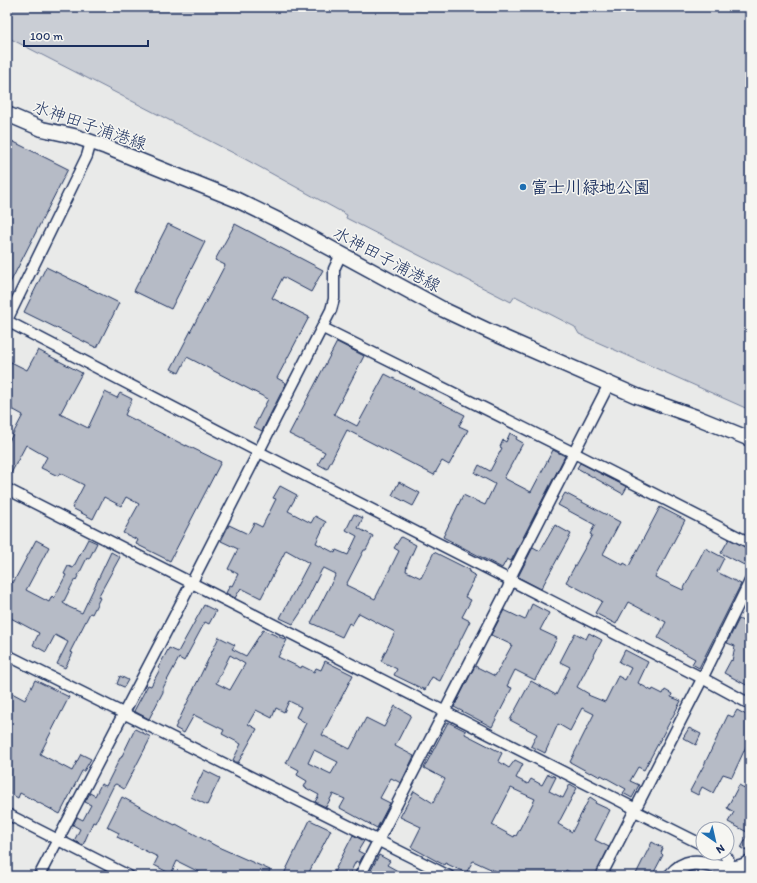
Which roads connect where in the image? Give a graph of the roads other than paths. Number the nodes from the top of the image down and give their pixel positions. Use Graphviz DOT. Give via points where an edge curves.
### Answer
graph roads {
  1 [pos="7,114"];
  2 [pos="90,142"];
  3 [pos="341,254"];
  4 [pos="7,321"];
  5 [pos="323,328"];
  6 [pos="609,384"];
  7 [pos="750,439"];
  8 [pos="259,452"];
  9 [pos="574,453"];
  10 [pos="7,488"];
  11 [pos="750,543"];
  12 [pos="510,580"];
  13 [pos="750,581"];
  14 [pos="192,582"];
  15 [pos="7,655"];
  16 [pos="702,678"];
  17 [pos="750,704"];
  18 [pos="444,710"];
  19 [pos="124,713"];
  20 [pos="635,810"];
  21 [pos="7,814"];
  22 [pos="58,840"];
  23 [pos="378,840"];
  24 [pos="695,841"];
  25 [pos="729,861"];
  26 [pos="750,862"];
  27 [pos="732,868"];
  28 [pos="39,876"];
  29 [pos="129,876"];
  30 [pos="360,876"];
  31 [pos="449,876"];
  32 [pos="601,876"];
  33 [pos="671,876"];
  1 -- 2 [label="main road, 水神田子浦港線" via="42,128"];
  2 -- 3 [label="main road, 水神田子浦港線" via="235,200"];
  2 -- 4 [label="street" via="87,156"];
  3 -- 5 [label="street" via="334,269 333,305"];
  3 -- 6 [label="main road, 水神田子浦港線" via="466,320"];
  4 -- 8 [label="street"];
  5 -- 8 [label="street"];
  5 -- 9 [label="street"];
  6 -- 7 [label="main road, 水神田子浦港線"];
  6 -- 9 [label="street"];
  8 -- 12 [label="street"];
  8 -- 14 [label="street"];
  9 -- 11 [label="street"];
  9 -- 12 [label="street"];
  10 -- 14 [label="street"];
  12 -- 16 [label="street"];
  12 -- 18 [label="street"];
  13 -- 16 [label="street"];
  14 -- 18 [label="street"];
  14 -- 19 [label="street"];
  15 -- 19 [label="street"];
  16 -- 17 [label="street"];
  16 -- 20 [label="street"];
  18 -- 20 [label="street"];
  18 -- 23 [label="street"];
  19 -- 22 [label="street"];
  19 -- 23 [label="street"];
  20 -- 24 [label="street"];
  20 -- 32 [label="street"];
  21 -- 22 [label="street"];
  22 -- 28 [label="street"];
  22 -- 29 [label="street"];
  23 -- 30 [label="street"];
  23 -- 31 [label="street"];
  25 -- 27 [label="street"];
  26 -- 27 [label="main road"];
  27 -- 33 [label="main road" via="696,862 682,866"];
}
